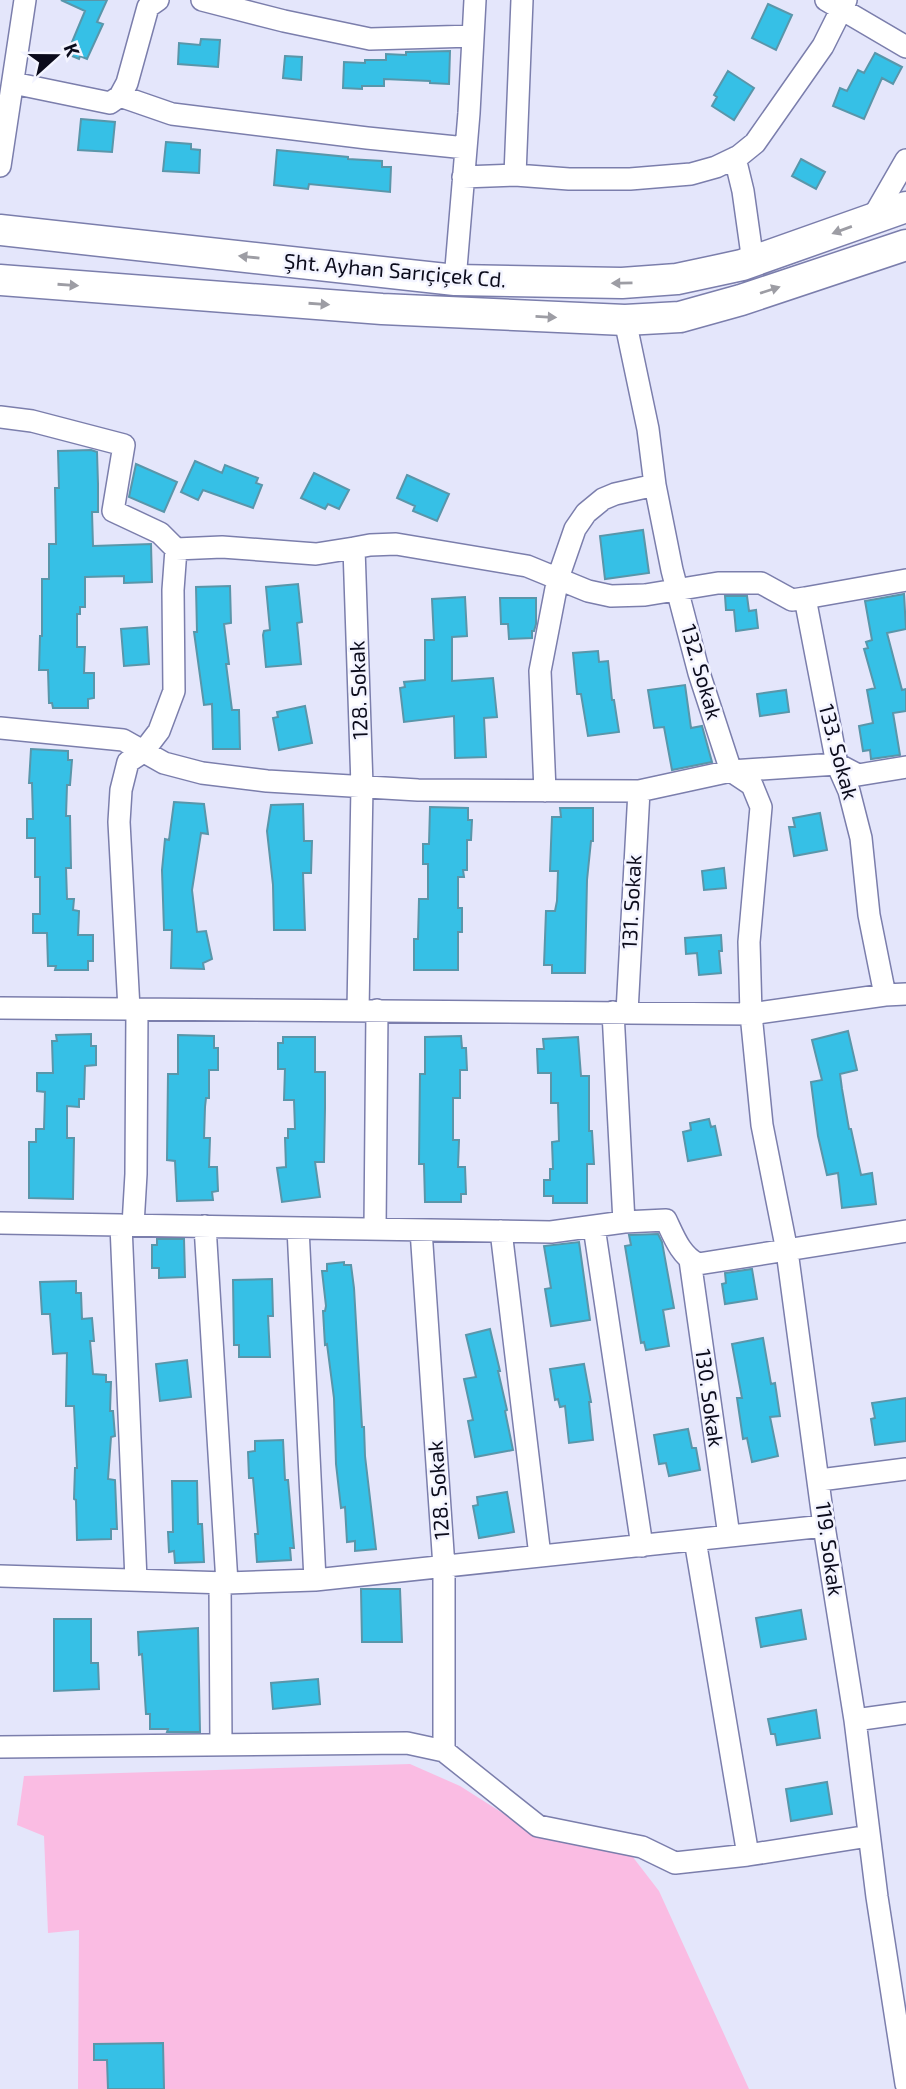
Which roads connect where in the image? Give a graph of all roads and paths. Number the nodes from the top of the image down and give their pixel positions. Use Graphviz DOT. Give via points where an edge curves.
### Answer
graph roads {
  1 [pos="25,0"];
  2 [pos="202,0"];
  3 [pos="474,0"];
  4 [pos="522,0"];
  5 [pos="153,1"];
  6 [pos="838,3"];
  7 [pos="472,36"];
  8 [pos="906,47"];
  9 [pos="13,83"];
  10 [pos="120,96"];
  11 [pos="466,148"];
  12 [pos="735,158"];
  13 [pos="906,160"];
  14 [pos="0,166"];
  15 [pos="516,175"];
  16 [pos="463,177"];
  17 [pos="906,207"];
  18 [pos="872,219"];
  19 [pos="0,230"];
  20 [pos="0,242"];
  21 [pos="906,245"];
  22 [pos="0,261"];
  23 [pos="753,262"];
  24 [pos="0,280"];
  25 [pos="455,280"];
  26 [pos="625,320"];
  27 [pos="0,417"];
  28 [pos="655,485"];
  29 [pos="354,548"];
  30 [pos="176,549"];
  31 [pos="558,579"];
  32 [pos="906,580"];
  33 [pos="678,589"];
  34 [pos="804,598"];
  35 [pos="0,728"];
  36 [pos="143,752"];
  37 [pos="837,764"];
  38 [pos="906,767"];
  39 [pos="731,771"];
  40 [pos="362,786"];
  41 [pos="545,791"];
  42 [pos="639,791"];
  43 [pos="895,994"];
  44 [pos="0,1009"];
  45 [pos="133,1009"];
  46 [pos="368,1010"];
  47 [pos="620,1012"];
  48 [pos="751,1014"];
  49 [pos="624,1222"];
  50 [pos="0,1223"];
  51 [pos="127,1225"];
  52 [pos="205,1226"];
  53 [pos="594,1227"];
  54 [pos="298,1228"];
  55 [pos="375,1229"];
  56 [pos="421,1230"];
  57 [pos="501,1231"];
  58 [pos="906,1231"];
  59 [pos="787,1251"];
  60 [pos="690,1260"];
  61 [pos="906,1469"];
  62 [pos="820,1480"];
  63 [pos="824,1526"];
  64 [pos="729,1536"];
  65 [pos="695,1540"];
  66 [pos="642,1546"];
  67 [pos="540,1556"];
  68 [pos="444,1567"];
  69 [pos="0,1576"];
  70 [pos="136,1580"];
  71 [pos="315,1580"];
  72 [pos="224,1583"];
  73 [pos="906,1713"];
  74 [pos="855,1720"];
  75 [pos="222,1745"];
  76 [pos="0,1747"];
  77 [pos="444,1751"];
  78 [pos="869,1836"];
  79 [pos="748,1855"];
  80 [pos="898,1978"];
  81 [pos="906,2084"];
  1 -- 9 [label="street"];
  2 -- 7 [label="street" via="370,39"];
  3 -- 7 [label="street"];
  4 -- 15 [label="street"];
  5 -- 10 [label="street"];
  6 -- 8 [label="street"];
  6 -- 12 [label="street" via="823,46 755,144"];
  7 -- 11 [label="street"];
  9 -- 10 [label="street" via="110,103"];
  9 -- 14 [label="street"];
  10 -- 11 [label="street" via="172,114"];
  11 -- 16 [label="street"];
  12 -- 15 [label="street" via="691,174 654,177 569,180"];
  12 -- 23 [label="street"];
  13 -- 18 [label="street"];
  15 -- 16 [label="street"];
  16 -- 25 [label="street"];
  17 -- 18 [label="main road, Şht. Ayhan Sarıçiçek Cd."];
  18 -- 23 [label="main road, Şht. Ayhan Sarıçiçek Cd., one-way"];
  25 -- 19 [label="main road, Şht. Ayhan Sarıçiçek Cd., one-way"];
  20 -- 22 [label="main road"];
  26 -- 21 [label="main road, Şht. Ayhan Sarıçiçek Cd., one-way" via="680,317"];
  23 -- 25 [label="main road, Şht. Ayhan Sarıçiçek Cd., one-way" via="677,279 621,283"];
  24 -- 26 [label="main road, Şht. Ayhan Sarıçiçek Cd., one-way" via="382,309"];
  26 -- 28 [label="street, 132. Sokak"];
  27 -- 30 [label="street" via="124,444 113,511 160,533"];
  28 -- 31 [label="street" via="615,494 593,506 575,529"];
  28 -- 33 [label="street, 132. Sokak"];
  29 -- 30 [label="street" via="316,554 222,547"];
  29 -- 31 [label="street" via="396,544 527,566"];
  29 -- 40 [label="street, 128. Sokak"];
  30 -- 36 [label="street" via="174,691 159,731"];
  31 -- 33 [label="street" via="611,596"];
  31 -- 41 [label="street" via="540,671"];
  32 -- 34 [label="street"];
  33 -- 34 [label="street" via="761,583 792,600"];
  33 -- 39 [label="street, 132. Sokak"];
  34 -- 37 [label="street, 133. Sokak"];
  35 -- 36 [label="street" via="123,740"];
  36 -- 40 [label="street" via="202,774"];
  36 -- 45 [label="street" via="128,762 119,822"];
  37 -- 38 [label="street" via="858,775"];
  37 -- 39 [label="street"];
  37 -- 43 [label="street, 133. Sokak" via="861,838 869,915"];
  39 -- 42 [label="street"];
  39 -- 48 [label="street, 132. Sokak" via="752,785 761,807 749,942"];
  40 -- 41 [label="street"];
  40 -- 46 [label="street, 128. Sokak"];
  41 -- 42 [label="street"];
  42 -- 47 [label="street, 131. Sokak"];
  43 -- 48 [label="street"];
  44 -- 45 [label="street"];
  45 -- 46 [label="street"];
  45 -- 51 [label="street" via="136,1174"];
  46 -- 47 [label="street"];
  46 -- 55 [label="street, 128. Sokak"];
  47 -- 48 [label="street"];
  47 -- 49 [label="street, 131. Sokak"];
  48 -- 59 [label="street, 119. Sokak" via="762,1125"];
  49 -- 53 [label="street"];
  49 -- 60 [label="street" via="666,1220"];
  50 -- 51 [label="street"];
  51 -- 52 [label="street"];
  51 -- 70 [label="street"];
  52 -- 54 [label="street"];
  52 -- 72 [label="street"];
  53 -- 57 [label="street"];
  53 -- 66 [label="street"];
  54 -- 55 [label="street"];
  54 -- 71 [label="street"];
  55 -- 56 [label="street"];
  56 -- 57 [label="street"];
  56 -- 68 [label="street, 128. Sokak"];
  57 -- 67 [label="street"];
  58 -- 59 [label="street"];
  59 -- 60 [label="street" via="698,1264"];
  59 -- 62 [label="street, 119. Sokak"];
  60 -- 64 [label="street, 130. Sokak"];
  61 -- 62 [label="street"];
  62 -- 63 [label="street, 119. Sokak"];
  63 -- 64 [label="street"];
  63 -- 74 [label="street, 119. Sokak"];
  64 -- 65 [label="street"];
  65 -- 66 [label="street"];
  65 -- 79 [label="street"];
  66 -- 67 [label="street"];
  67 -- 68 [label="street"];
  68 -- 71 [label="street"];
  68 -- 77 [label="street, 128. Sokak"];
  69 -- 70 [label="street"];
  70 -- 72 [label="street"];
  71 -- 72 [label="street"];
  72 -- 75 [label="street"];
  73 -- 74 [label="street"];
  74 -- 78 [label="street, 119. Sokak"];
  75 -- 76 [label="street"];
  75 -- 77 [label="street" via="407,1743"];
  77 -- 79 [label="street" via="538,1826 642,1847 675,1863"];
  78 -- 79 [label="street"];
  78 -- 80 [label="street, 119. Sokak"];
  80 -- 81 [label="street, 119. Sokak"];
}
